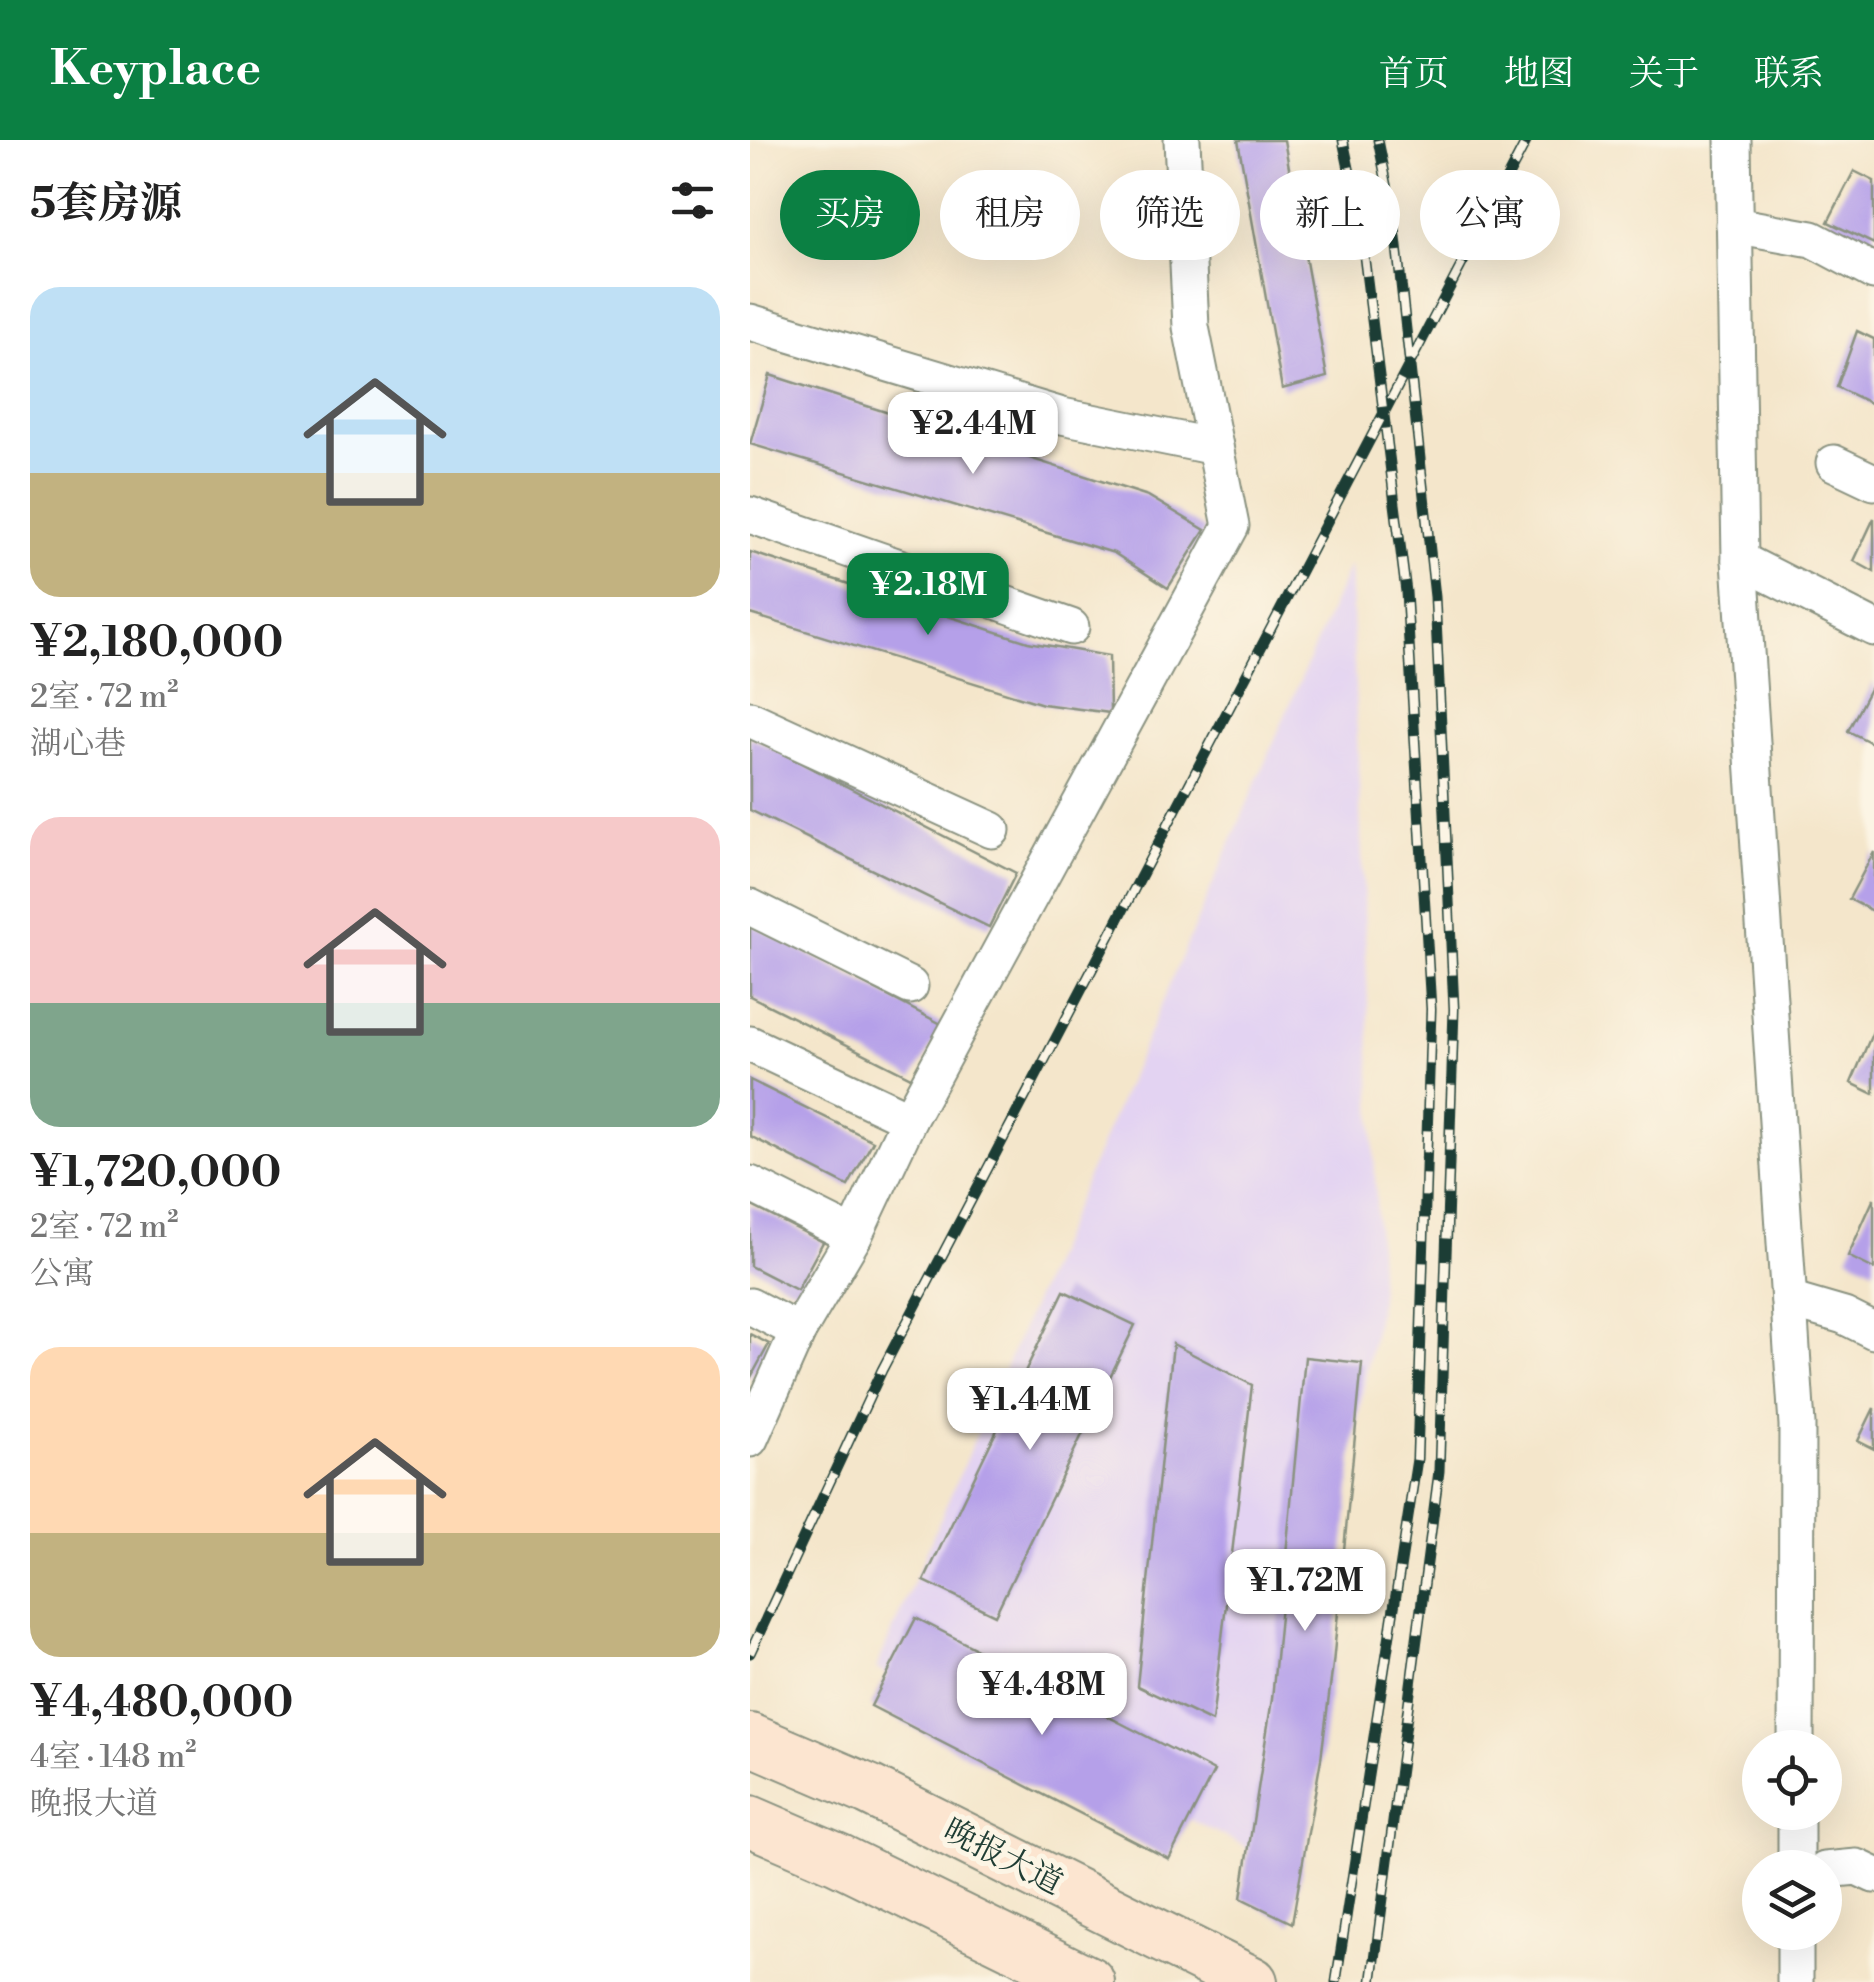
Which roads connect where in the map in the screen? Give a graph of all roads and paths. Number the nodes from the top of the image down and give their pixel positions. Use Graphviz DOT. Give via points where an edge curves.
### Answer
graph roads {
  1 [pos="1182,140"];
  2 [pos="1733,140"];
  3 [pos="1734,225"];
  4 [pos="1874,272"];
  5 [pos="750,322"];
  6 [pos="1216,448"];
  7 [pos="1834,462"];
  8 [pos="1874,482"];
  9 [pos="750,515"];
  10 [pos="1740,560"];
  11 [pos="1071,627"];
  12 [pos="1874,628"];
  13 [pos="750,719"];
  14 [pos="992,830"];
  15 [pos="750,907"];
  16 [pos="910,986"];
  17 [pos="750,1044"];
  18 [pos="909,1119"];
  19 [pos="750,1184"];
  20 [pos="854,1236"];
  21 [pos="1789,1300"];
  22 [pos="750,1306"];
  23 [pos="1874,1330"];
  24 [pos="798,1332"];
  25 [pos="751,1433"];
  26 [pos="1796,1730"];
  27 [pos="750,1739"];
  28 [pos="750,1821"];
  29 [pos="1842,1868"];
  30 [pos="1874,1875"];
  31 [pos="1796,1950"];
  32 [pos="1089,1982"];
  33 [pos="1252,1982"];
  34 [pos="1795,1982"];
  1 -- 6 [label="street" via="1191,327"];
  2 -- 3 [label="street"];
  3 -- 4 [label="street" via="1812,239"];
  3 -- 10 [label="street"];
  5 -- 6 [label="street" via="1062,416"];
  6 -- 18 [label="street" via="1231,526"];
  7 -- 8 [label="street"];
  9 -- 11 [label="street"];
  10 -- 12 [label="street"];
  10 -- 21 [label="street"];
  13 -- 14 [label="street"];
  15 -- 16 [label="street"];
  17 -- 18 [label="street"];
  18 -- 20 [label="street"];
  19 -- 20 [label="street"];
  20 -- 24 [label="street"];
  21 -- 23 [label="street"];
  21 -- 26 [label="street" via="1797,1425"];
  22 -- 24 [label="street"];
  24 -- 25 [label="street"];
  27 -- 33 [label="main road, 晚报大道" via="870,1790"];
  28 -- 32 [label="main road"];
  29 -- 30 [label="street"];
  31 -- 34 [label="street"];
}
